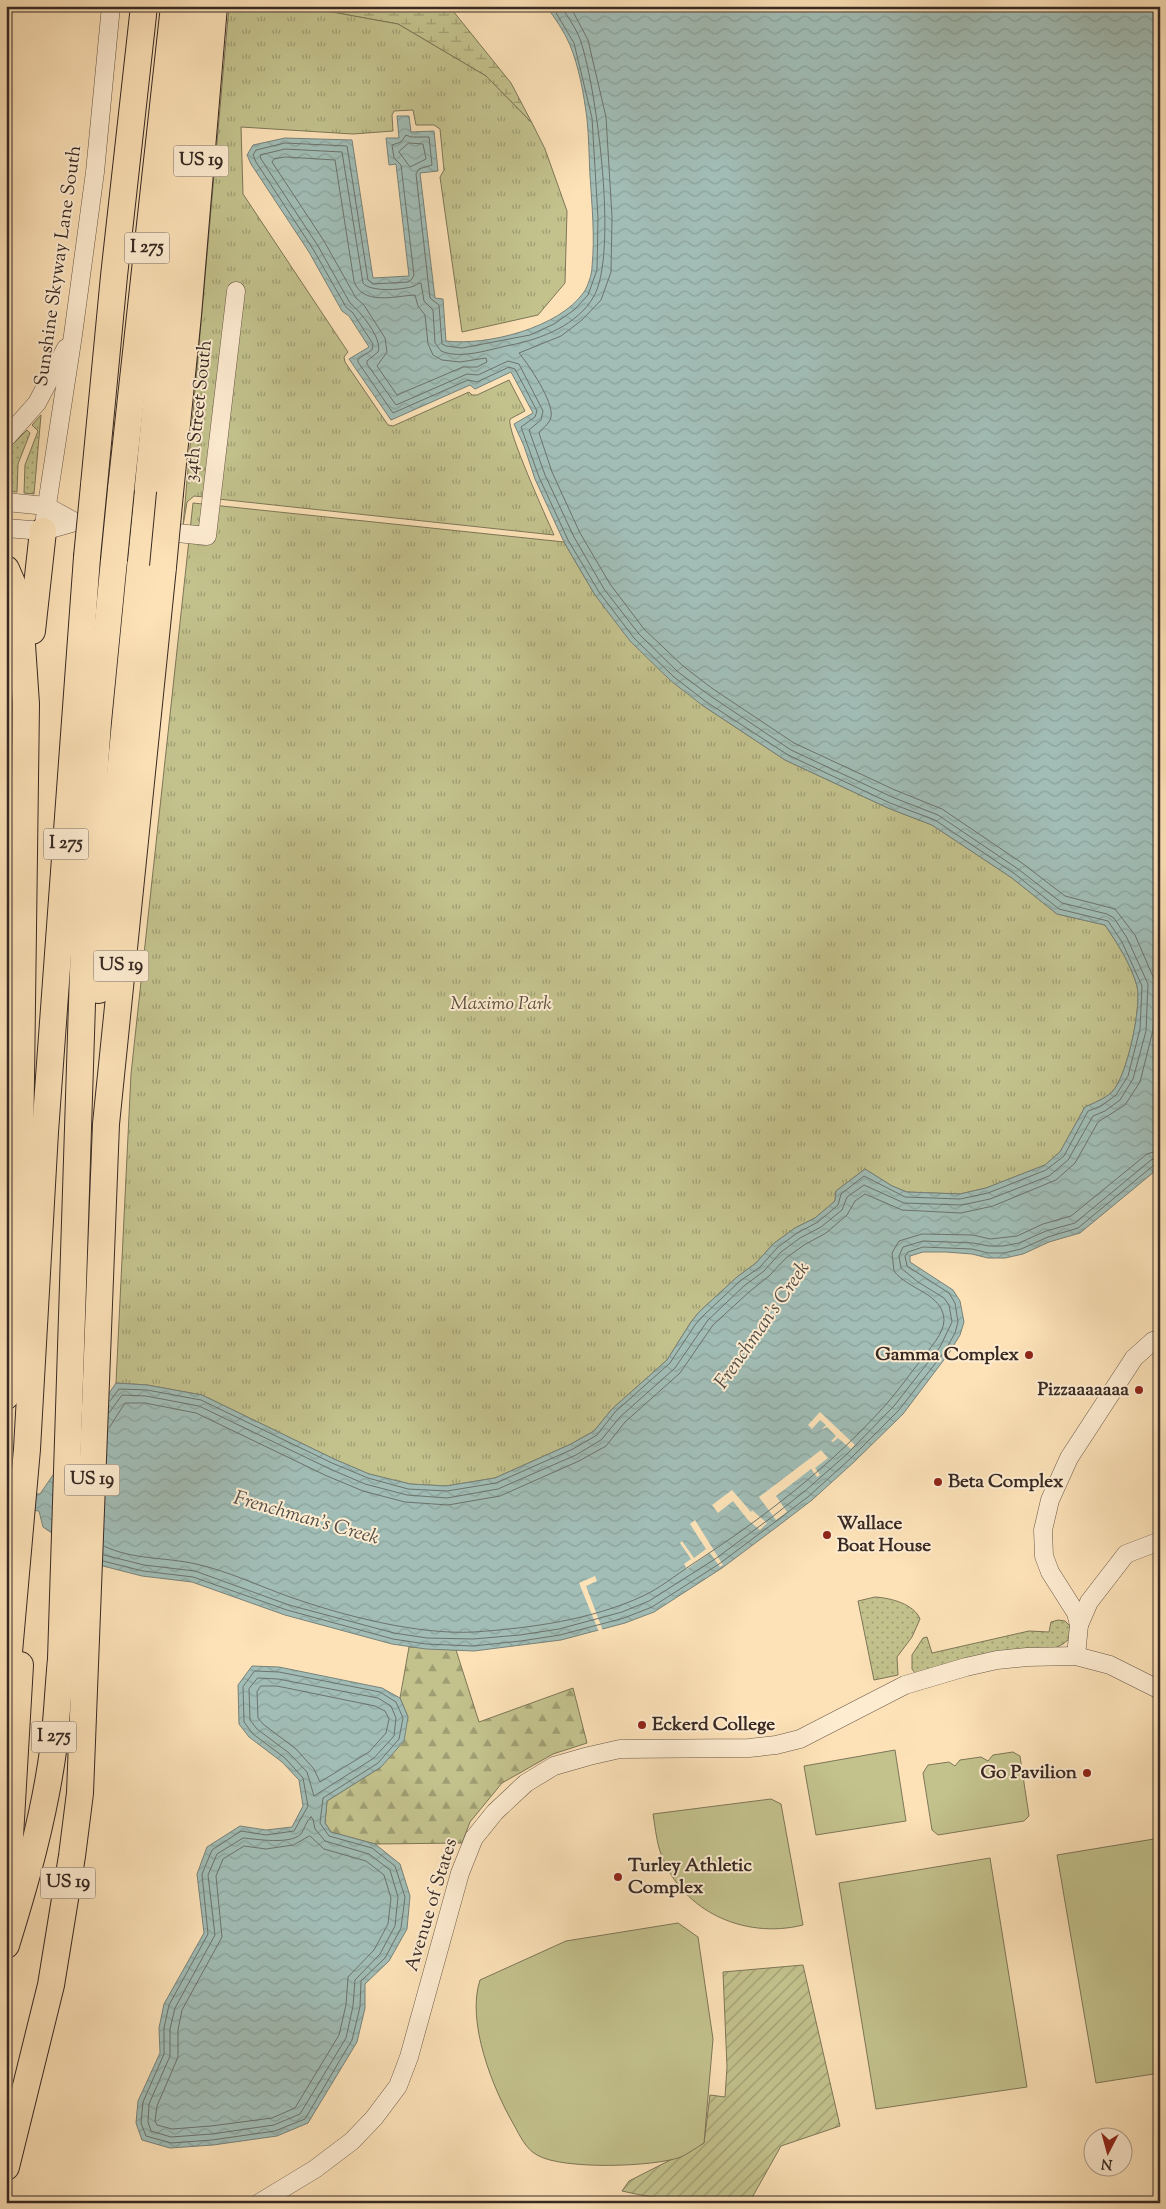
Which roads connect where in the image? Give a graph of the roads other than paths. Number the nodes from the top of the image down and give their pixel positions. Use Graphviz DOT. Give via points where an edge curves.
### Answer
graph roads {
  1 [pos="111,6"];
  2 [pos="144,6"];
  3 [pos="174,6"];
  4 [pos="192,6"];
  5 [pos="214,6"];
  6 [pos="236,291"];
  7 [pos="73,334"];
  8 [pos="6,438"];
  9 [pos="6,502"];
  10 [pos="46,506"];
  11 [pos="75,522"];
  12 [pos="6,528"];
  13 [pos="142,529"];
  14 [pos="43,531"];
  15 [pos="6,570"];
  16 [pos="26,704"];
  17 [pos="80,1081"];
  18 [pos="1160,1340"];
  19 [pos="83,1367"];
  20 [pos="6,1396"];
  21 [pos="1160,1541"];
  22 [pos="76,1592"];
  23 [pos="14,1604"];
  24 [pos="1077,1619"];
  25 [pos="1076,1656"];
  26 [pos="6,1686"];
  27 [pos="1160,1690"];
  28 [pos="6,1905"];
  29 [pos="6,1945"];
  30 [pos="6,2167"];
  31 [pos="259,2203"];
  1 -- 7 [label="street, Sunshine Skyway Lane South"];
  2 -- 23 [label="highway, I 275, bridge" via="87,557"];
  3 -- 17 [label="highway, I 275, bridge" via="98,722 86,900"];
  4 -- 13 [label="highway"];
  5 -- 19 [label="highway, US 19, bridge" via="188,315"];
  6 -- 13 [label="street, 34th Street South" via="207,536"];
  7 -- 8 [label="street" via="36,403"];
  7 -- 10 [label="street, Sunshine Skyway Lane South"];
  9 -- 10 [label="street"];
  10 -- 11 [label="street"];
  10 -- 14 [label="street, Sunshine Skyway Lane South"];
  11 -- 13 [label="street"];
  11 -- 14 [label="street"];
  12 -- 14 [label="street"];
  13 -- 17 [label="highway" via="94,1041"];
  14 -- 16 [label="highway"];
  15 -- 16 [label="highway" via="16,592 20,615"];
  16 -- 20 [label="highway" via="20,1154"];
  17 -- 19 [label="highway, I 275"];
  18 -- 24 [label="street" via="1153,1341 1134,1358 1069,1458 1050,1500 1043,1530 1044,1556"];
  19 -- 22 [label="highway, I 275"];
  21 -- 24 [label="street" via="1126,1554"];
  22 -- 29 [label="highway, I 275" via="40,1826"];
  22 -- 30 [label="highway, US 19" via="84,1740 80,1793 51,1985"];
  23 -- 26 [label="highway, I 275"];
  23 -- 28 [label="highway" via="21,1653"];
  24 -- 25 [label="street"];
  25 -- 27 [label="street, Avenue of States" via="1110,1665"];
  25 -- 31 [label="street, Avenue of States" via="1027,1657 966,1667 905,1685 800,1739 776,1745 620,1750 554,1766 526,1783 495,1812 474,1838 460,1873 409,2058 398,2086 352,2141 315,2169"];
}
